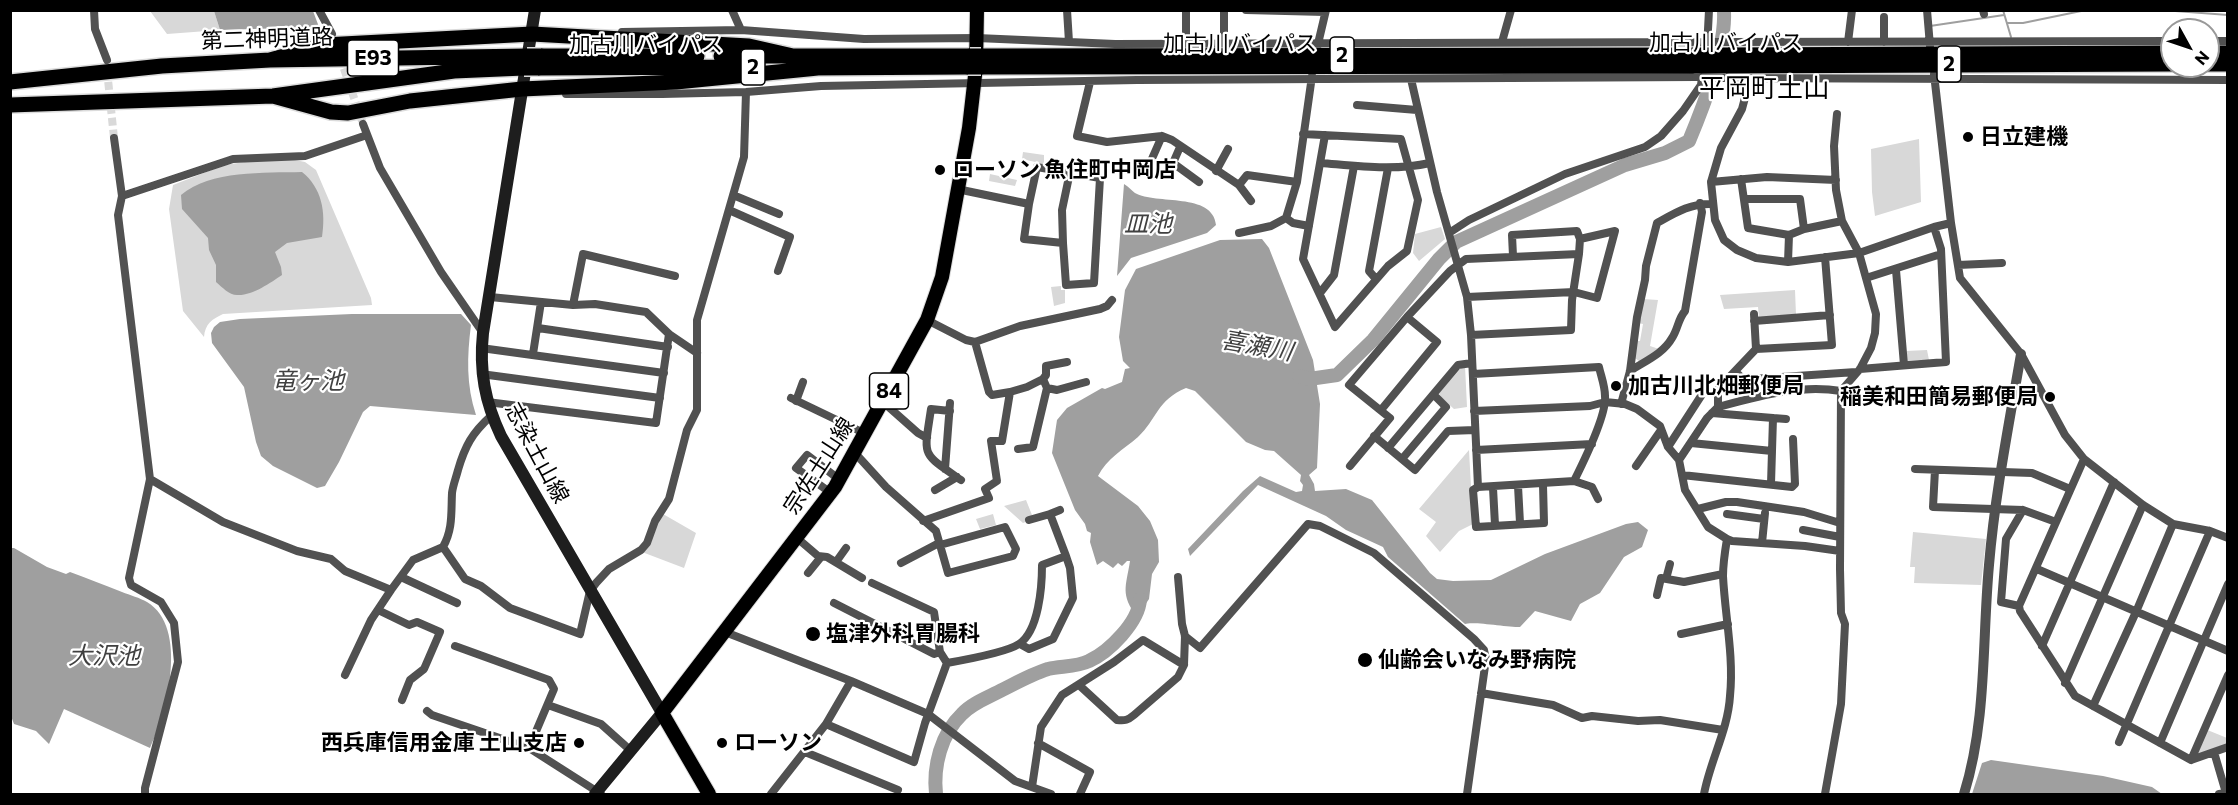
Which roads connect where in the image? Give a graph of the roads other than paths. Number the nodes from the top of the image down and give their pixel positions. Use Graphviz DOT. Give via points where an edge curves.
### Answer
graph roads {
  1 [pos="94,10"];
  2 [pos="319,10"];
  3 [pos="535,10"];
  4 [pos="732,10"];
  5 [pos="977,10"];
  6 [pos="1067,10"];
  7 [pos="1186,10"];
  8 [pos="1224,10"];
  9 [pos="1246,10"];
  10 [pos="1511,10"];
  11 [pos="1709,10"];
  12 [pos="1852,10"];
  13 [pos="1928,10"];
  14 [pos="1325,11"];
  15 [pos="1884,17"];
  16 [pos="741,30"];
  17 [pos="332,34"];
  18 [pos="532,34"];
  19 [pos="977,38"];
  20 [pos="2160,41"];
  21 [pos="1069,42"];
  22 [pos="1224,42"];
  23 [pos="1502,42"];
  24 [pos="1848,42"];
  25 [pos="1884,42"];
  26 [pos="1186,43"];
  27 [pos="1930,44"];
  28 [pos="1317,46"];
  29 [pos="2160,53"];
  30 [pos="793,56"];
  31 [pos="106,60"];
  32 [pos="270,60"];
  33 [pos="1701,60"];
  34 [pos="1726,60"];
  35 [pos="975,61"];
  36 [pos="527,62"];
  37 [pos="2160,64"];
  38 [pos="818,68"];
  39 [pos="1934,76"];
  40 [pos="1311,77"];
  41 [pos="1411,79"];
  42 [pos="1750,79"];
  43 [pos="2228,80"];
  44 [pos="10,82"];
  45 [pos="1090,82"];
  46 [pos="974,84"];
  47 [pos="522,89"];
  48 [pos="746,92"];
  49 [pos="273,96"];
  50 [pos="10,105"];
  51 [pos="1357,105"];
  52 [pos="1418,110"];
  53 [pos="1838,114"];
  54 [pos="363,124"];
  55 [pos="1303,134"];
  56 [pos="368,135"];
  57 [pos="1325,135"];
  58 [pos="1162,136"];
  59 [pos="114,138"];
  60 [pos="1180,147"];
  61 [pos="1228,149"];
  62 [pos="1321,163"];
  63 [pos="1430,163"];
  64 [pos="1354,166"];
  65 [pos="1388,168"];
  66 [pos="1408,168"];
  67 [pos="1147,170"];
  68 [pos="1216,171"];
  69 [pos="1070,172"];
  70 [pos="1741,179"];
  71 [pos="1836,180"];
  72 [pos="1199,182"];
  73 [pos="1297,182"];
  74 [pos="1711,182"];
  75 [pos="1239,185"];
  76 [pos="957,189"];
  77 [pos="733,195"];
  78 [pos="122,196"];
  79 [pos="1744,199"];
  80 [pos="1251,201"];
  81 [pos="1029,204"];
  82 [pos="1700,204"];
  83 [pos="1712,204"];
  84 [pos="729,210"];
  85 [pos="779,214"];
  86 [pos="1286,218"];
  87 [pos="1842,221"];
  88 [pos="1951,224"];
  89 [pos="1309,226"];
  90 [pos="1934,227"];
  91 [pos="1804,230"];
  92 [pos="1239,233"];
  93 [pos="1450,235"];
  94 [pos="1789,235"];
  95 [pos="1580,239"];
  96 [pos="1063,243"];
  97 [pos="1859,252"];
  98 [pos="1579,254"];
  99 [pos="1941,254"];
  100 [pos="1513,256"];
  101 [pos="1825,257"];
  102 [pos="1788,261"];
  103 [pos="2002,263"];
  104 [pos="1459,264"];
  105 [pos="1958,265"];
  106 [pos="1896,270"];
  107 [pos="778,271"];
  108 [pos="675,276"];
  109 [pos="1866,278"];
  110 [pos="1376,279"];
  111 [pos="1574,292"];
  112 [pos="1320,293"];
  113 [pos="490,297"];
  114 [pos="1467,297"];
  115 [pos="1112,300"];
  116 [pos="541,302"];
  117 [pos="573,305"];
  118 [pos="1830,315"];
  119 [pos="1407,317"];
  120 [pos="927,320"];
  121 [pos="538,328"];
  122 [pos="483,333"];
  123 [pos="669,334"];
  124 [pos="1471,335"];
  125 [pos="975,342"];
  126 [pos="668,347"];
  127 [pos="481,348"];
  128 [pos="1756,349"];
  129 [pos="697,353"];
  130 [pos="533,354"];
  131 [pos="2021,354"];
  132 [pos="1067,362"];
  133 [pos="1472,363"];
  134 [pos="1904,365"];
  135 [pos="1858,370"];
  136 [pos="1630,371"];
  137 [pos="1735,371"];
  138 [pos="664,373"];
  139 [pos="482,374"];
  140 [pos="1473,374"];
  141 [pos="804,382"];
  142 [pos="1086,382"];
  143 [pos="1045,383"];
  144 [pos="1841,391"];
  145 [pos="1010,392"];
  146 [pos="1434,395"];
  147 [pos="1701,396"];
  148 [pos="660,399"];
  149 [pos="487,402"];
  150 [pos="883,402"];
  151 [pos="1605,402"];
  152 [pos="1621,404"];
  153 [pos="1381,410"];
  154 [pos="1715,410"];
  155 [pos="1474,411"];
  156 [pos="491,416"];
  157 [pos="1773,418"];
  158 [pos="1786,419"];
  159 [pos="1474,430"];
  160 [pos="1661,430"];
  161 [pos="866,434"];
  162 [pos="1374,436"];
  163 [pos="927,438"];
  164 [pos="1793,439"];
  165 [pos="1691,443"];
  166 [pos="1592,444"];
  167 [pos="1668,447"];
  168 [pos="1388,448"];
  169 [pos="1018,449"];
  170 [pos="1476,450"];
  171 [pos="1772,451"];
  172 [pos="855,453"];
  173 [pos="1402,459"];
  174 [pos="2084,459"];
  175 [pos="1679,460"];
  176 [pos="1350,466"];
  177 [pos="1636,466"];
  178 [pos="945,469"];
  179 [pos="1915,470"];
  180 [pos="1935,470"];
  181 [pos="2000,471"];
  182 [pos="1682,476"];
  183 [pos="150,479"];
  184 [pos="840,480"];
  185 [pos="1574,481"];
  186 [pos="2114,482"];
  187 [pos="1543,484"];
  188 [pos="1771,484"];
  189 [pos="1518,486"];
  190 [pos="1478,487"];
  191 [pos="1492,488"];
  192 [pos="2070,489"];
  193 [pos="935,490"];
  194 [pos="831,493"];
  195 [pos="1598,499"];
  196 [pos="2143,505"];
  197 [pos="1995,508"];
  198 [pos="1698,509"];
  199 [pos="1060,510"];
  200 [pos="2023,510"];
  201 [pos="1050,514"];
  202 [pos="1727,514"];
  203 [pos="1029,520"];
  204 [pos="923,521"];
  205 [pos="2056,522"];
  206 [pos="1520,523"];
  207 [pos="1840,523"];
  208 [pos="2173,524"];
  209 [pos="1495,525"];
  210 [pos="1803,530"];
  211 [pos="2210,531"];
  212 [pos="1840,537"];
  213 [pos="797,538"];
  214 [pos="2228,538"];
  215 [pos="1727,539"];
  216 [pos="1762,543"];
  217 [pos="940,544"];
  218 [pos="443,547"];
  219 [pos="846,548"];
  220 [pos="1840,551"];
  221 [pos="826,555"];
  222 [pos="1066,556"];
  223 [pos="836,562"];
  224 [pos="901,563"];
  225 [pos="1670,564"];
  226 [pos="2037,568"];
  227 [pos="808,573"];
  228 [pos="1723,574"];
  229 [pos="401,577"];
  230 [pos="1178,577"];
  231 [pos="862,578"];
  232 [pos="1666,579"];
  233 [pos="872,583"];
  234 [pos="2071,583"];
  235 [pos="2228,584"];
  236 [pos="391,590"];
  237 [pos="590,591"];
  238 [pos="1657,595"];
  239 [pos="2103,597"];
  240 [pos="457,603"];
  241 [pos="834,603"];
  242 [pos="2019,606"];
  243 [pos="378,610"];
  244 [pos="2136,612"];
  245 [pos="1728,624"];
  246 [pos="2170,627"];
  247 [pos="725,632"];
  248 [pos="1681,634"];
  249 [pos="1185,636"];
  250 [pos="2204,641"];
  251 [pos="1020,644"];
  252 [pos="455,646"];
  253 [pos="2042,646"];
  254 [pos="2228,651"];
  255 [pos="940,652"];
  256 [pos="947,663"];
  257 [pos="1184,665"];
  258 [pos="345,675"];
  259 [pos="2228,675"];
  260 [pos="851,681"];
  261 [pos="2065,683"];
  262 [pos="1079,685"];
  263 [pos="1481,693"];
  264 [pos="402,700"];
  265 [pos="548,705"];
  266 [pos="2093,706"];
  267 [pos="427,711"];
  268 [pos="662,713"];
  269 [pos="928,714"];
  270 [pos="826,724"];
  271 [pos="2127,725"];
  272 [pos="1723,730"];
  273 [pos="2119,742"];
  274 [pos="1038,743"];
  275 [pos="2160,743"];
  276 [pos="2228,747"];
  277 [pos="529,748"];
  278 [pos="630,750"];
  279 [pos="805,752"];
  280 [pos="2214,752"];
  281 [pos="2191,760"];
  282 [pos="1032,788"];
  283 [pos="898,790"];
  284 [pos="598,794"];
  285 [pos="145,795"];
  286 [pos="709,795"];
  287 [pos="771,795"];
  288 [pos="1051,795"];
  289 [pos="1080,795"];
  290 [pos="1467,795"];
  291 [pos="1704,795"];
  292 [pos="1825,795"];
  293 [pos="1964,795"];
  294 [pos="2219,795"];
  1 -- 31 [label="street"];
  2 -- 17 [label="street"];
  3 -- 18 [label="main road, 志染土山線"];
  4 -- 16 [label="street"];
  5 -- 19 [label="main road, 宗佐土山線 / 84"];
  6 -- 21 [label="street"];
  7 -- 26 [label="street"];
  8 -- 22 [label="street"];
  9 -- 14 [label="street"];
  10 -- 23 [label="street"];
  11 -- 93 [label="street" via="1701,85 1662,136 1636,152 1565,174 1469,220"];
  12 -- 24 [label="street"];
  13 -- 27 [label="street"];
  14 -- 28 [label="street"];
  15 -- 25 [label="street"];
  16 -- 18 [label="street"];
  16 -- 19 [label="street" via="864,39"];
  18 -- 30 [label="highway" via="749,46"];
  18 -- 32 [label="highway" via="324,45"];
  18 -- 47 [label="main road, 志染土山線"];
  19 -- 21 [label="street"];
  19 -- 46 [label="main road, 宗佐土山線 / 84"];
  20 -- 27 [label="street"];
  21 -- 26 [label="street"];
  22 -- 26 [label="street"];
  22 -- 28 [label="street"];
  23 -- 28 [label="street"];
  23 -- 33 [label="street"];
  24 -- 25 [label="street"];
  24 -- 34 [label="street"];
  25 -- 27 [label="street"];
  29 -- 34 [label="highway, 加古川バイパス / 2"];
  30 -- 35 [label="highway, 加古川バイパス / 2"];
  30 -- 36 [label="highway, 加古川バイパス / 2"];
  32 -- 36 [label="highway, 第二神明道路 / E93"];
  32 -- 44 [label="highway, 第二神明道路 / E93" via="162,66"];
  33 -- 34 [label="highway, 加古川バイパス / 2, bridge"];
  33 -- 34 [label="street, bridge"];
  33 -- 35 [label="highway, 加古川バイパス / 2"];
  33 -- 41 [label="street"];
  34 -- 37 [label="highway, 加古川バイパス / 2"];
  34 -- 42 [label="street"];
  35 -- 38 [label="highway, 加古川バイパス / 2"];
  36 -- 38 [label="highway, 加古川バイパス / 2"];
  36 -- 49 [label="highway, E93"];
  38 -- 47 [label="highway" via="676,82"];
  39 -- 42 [label="street"];
  39 -- 43 [label="street"];
  39 -- 88 [label="street"];
  40 -- 41 [label="street"];
  40 -- 45 [label="street"];
  40 -- 55 [label="street"];
  41 -- 52 [label="street"];
  42 -- 74 [label="street" via="1742,109 1721,148"];
  45 -- 46 [label="street"];
  45 -- 58 [label="street" via="1077,136 1107,142"];
  46 -- 48 [label="street" via="821,86"];
  46 -- 76 [label="main road, 宗佐土山線 / 84"];
  47 -- 48 [label="street" via="569,94"];
  47 -- 49 [label="highway" via="410,101 348,113"];
  47 -- 113 [label="main road, 志染土山線"];
  48 -- 77 [label="street" via="744,157"];
  49 -- 50 [label="highway, E93"];
  51 -- 52 [label="street"];
  52 -- 63 [label="street"];
  53 -- 71 [label="street" via="1834,146"];
  54 -- 56 [label="street"];
  55 -- 57 [label="street"];
  55 -- 73 [label="street"];
  56 -- 78 [label="street" via="305,156 233,159"];
  56 -- 122 [label="street" via="380,168 441,272"];
  57 -- 62 [label="street"];
  57 -- 66 [label="street" via="1401,139"];
  58 -- 60 [label="street"];
  58 -- 67 [label="street"];
  59 -- 78 [label="street"];
  60 -- 68 [label="street"];
  60 -- 72 [label="street" via="1173,162"];
  61 -- 68 [label="street"];
  62 -- 64 [label="street"];
  62 -- 89 [label="street"];
  63 -- 66 [label="street"];
  63 -- 93 [label="street"];
  64 -- 65 [label="street"];
  64 -- 112 [label="street" via="1334,275"];
  65 -- 66 [label="street"];
  65 -- 110 [label="street" via="1369,271"];
  66 -- 110 [label="street" via="1418,200 1407,251"];
  68 -- 75 [label="street"];
  69 -- 81 [label="street" via="1037,167"];
  69 -- 96 [label="street" via="1062,210"];
  69 -- 96 [label="street" via="1100,178 1094,283 1066,285"];
  70 -- 71 [label="street"];
  70 -- 74 [label="street"];
  70 -- 79 [label="street"];
  71 -- 87 [label="street"];
  73 -- 75 [label="street" via="1247,175"];
  73 -- 86 [label="street"];
  74 -- 83 [label="street"];
  75 -- 80 [label="street"];
  76 -- 81 [label="street"];
  76 -- 120 [label="main road, 宗佐土山線 / 84" via="942,277"];
  77 -- 84 [label="street"];
  77 -- 85 [label="street"];
  78 -- 183 [label="street" via="118,215"];
  79 -- 91 [label="street" via="1800,199"];
  79 -- 94 [label="street" via="1748,228"];
  81 -- 96 [label="street" via="1024,239"];
  82 -- 83 [label="street"];
  82 -- 136 [label="street" via="1702,212 1685,311 1663,349"];
  82 -- 136 [label="street" via="1657,223"];
  83 -- 102 [label="street" via="1724,240 1737,250 1756,258"];
  84 -- 107 [label="street" via="790,237"];
  84 -- 129 [label="street" via="697,320"];
  86 -- 89 [label="street"];
  86 -- 92 [label="street" via="1271,226"];
  87 -- 91 [label="street"];
  87 -- 97 [label="street"];
  88 -- 90 [label="street"];
  88 -- 105 [label="street"];
  89 -- 112 [label="street" via="1303,259"];
  90 -- 97 [label="street"];
  90 -- 99 [label="street"];
  91 -- 94 [label="street"];
  93 -- 104 [label="street"];
  94 -- 102 [label="street"];
  95 -- 98 [label="street"];
  95 -- 100 [label="street" via="1577,231 1512,235"];
  95 -- 111 [label="street" via="1615,231 1597,298"];
  97 -- 101 [label="street"];
  97 -- 109 [label="street"];
  98 -- 100 [label="street"];
  98 -- 111 [label="street"];
  99 -- 106 [label="street"];
  99 -- 134 [label="street" via="1946,362"];
  100 -- 104 [label="street" via="1466,259"];
  101 -- 102 [label="street"];
  101 -- 118 [label="street"];
  103 -- 105 [label="street" via="1991,267"];
  104 -- 114 [label="street"];
  104 -- 119 [label="street"];
  105 -- 131 [label="street" via="1960,278 1971,295"];
  106 -- 109 [label="street"];
  106 -- 134 [label="street"];
  108 -- 117 [label="street" via="583,254"];
  109 -- 135 [label="street" via="1876,314 1875,333"];
  110 -- 112 [label="street" via="1335,327"];
  111 -- 114 [label="street"];
  111 -- 124 [label="street" via="1571,330"];
  113 -- 116 [label="street"];
  113 -- 122 [label="main road, 志染土山線"];
  114 -- 124 [label="street"];
  115 -- 125 [label="street" via="1100,309 1020,326"];
  116 -- 117 [label="street"];
  116 -- 121 [label="street"];
  117 -- 123 [label="street" via="595,304 646,312"];
  118 -- 128 [label="street" via="1832,345"];
  118 -- 128 [label="street" via="1754,317"];
  119 -- 153 [label="street" via="1437,342"];
  119 -- 153 [label="street" via="1349,385"];
  120 -- 125 [label="street"];
  120 -- 150 [label="main road, 宗佐土山線 / 84"];
  121 -- 126 [label="street"];
  121 -- 130 [label="street"];
  122 -- 127 [label="main road, 志染土山線"];
  123 -- 126 [label="street"];
  123 -- 129 [label="street"];
  124 -- 133 [label="street"];
  125 -- 145 [label="street" via="989,392"];
  126 -- 138 [label="street"];
  127 -- 130 [label="street"];
  127 -- 139 [label="main road, 志染土山線"];
  128 -- 137 [label="street"];
  129 -- 237 [label="street" via="697,410 687,430 669,500 641,550 609,569"];
  130 -- 138 [label="street"];
  131 -- 174 [label="street" via="2065,435"];
  131 -- 181 [label="street"];
  132 -- 143 [label="street" via="1046,366"];
  133 -- 140 [label="street"];
  133 -- 146 [label="street" via="1458,365"];
  134 -- 135 [label="street"];
  135 -- 137 [label="street" via="1752,379"];
  135 -- 144 [label="street"];
  136 -- 152 [label="street"];
  137 -- 154 [label="street" via="1718,389"];
  138 -- 148 [label="street"];
  139 -- 148 [label="street"];
  139 -- 149 [label="main road, 志染土山線"];
  140 -- 151 [label="street" via="1599,367"];
  140 -- 155 [label="street"];
  141 -- 161 [label="street" via="793,399"];
  142 -- 143 [label="street" via="1057,390"];
  143 -- 145 [label="street"];
  143 -- 169 [label="street" via="1033,447"];
  144 -- 154 [label="street" via="1790,390"];
  144 -- 207 [label="street"];
  145 -- 204 [label="street" via="1002,441 991,441 997,481 985,489 989,498"];
  146 -- 168 [label="street"];
  146 -- 173 [label="street" via="1446,406"];
  147 -- 167 [label="street"];
  148 -- 149 [label="street" via="656,423"];
  149 -- 156 [label="main road, 志染土山線"];
  150 -- 161 [label="main road, 宗佐土山線 / 84"];
  150 -- 163 [label="street"];
  151 -- 152 [label="street"];
  151 -- 155 [label="street"];
  151 -- 166 [label="street"];
  152 -- 160 [label="street" via="1644,413"];
  153 -- 162 [label="street" via="1390,418"];
  154 -- 157 [label="street"];
  154 -- 165 [label="street"];
  155 -- 159 [label="street"];
  156 -- 218 [label="street" via="465,447 452,490 449,536"];
  156 -- 237 [label="main road, 志染土山線"];
  157 -- 158 [label="street"];
  157 -- 171 [label="street"];
  159 -- 170 [label="street"];
  159 -- 173 [label="street" via="1448,432 1415,470"];
  160 -- 167 [label="street"];
  160 -- 177 [label="street"];
  161 -- 172 [label="main road, 宗佐土山線 / 84"];
  162 -- 168 [label="street"];
  162 -- 176 [label="street"];
  163 -- 178 [label="street" via="928,454"];
  163 -- 178 [label="street" via="932,409 950,407"];
  164 -- 188 [label="street" via="1795,484"];
  165 -- 171 [label="street"];
  165 -- 175 [label="street"];
  166 -- 170 [label="street"];
  166 -- 185 [label="street"];
  167 -- 175 [label="street"];
  168 -- 173 [label="street"];
  170 -- 190 [label="street"];
  171 -- 188 [label="street"];
  172 -- 184 [label="main road, 宗佐土山線 / 84"];
  172 -- 204 [label="street"];
  174 -- 186 [label="street"];
  174 -- 192 [label="street"];
  175 -- 182 [label="street"];
  178 -- 193 [label="street" via="959,479"];
  179 -- 180 [label="street"];
  180 -- 181 [label="street"];
  180 -- 197 [label="street" via="1934,507"];
  181 -- 192 [label="street" via="2032,473"];
  181 -- 197 [label="street"];
  182 -- 188 [label="street"];
  182 -- 198 [label="street" via="1685,490"];
  183 -- 236 [label="street" via="223,522 331,559 345,571"];
  183 -- 285 [label="street" via="129,578 131,585 161,602 174,623 178,662"];
  184 -- 194 [label="main road, 宗佐土山線 / 84"];
  184 -- 194 [label="street" via="807,455 795,469"];
  185 -- 187 [label="street"];
  185 -- 195 [label="street" via="1592,487"];
  186 -- 196 [label="street"];
  186 -- 234 [label="street"];
  187 -- 189 [label="street"];
  187 -- 206 [label="street" via="1544,523"];
  189 -- 191 [label="street"];
  189 -- 206 [label="street"];
  190 -- 191 [label="street"];
  190 -- 209 [label="street" via="1473,490 1476,527"];
  191 -- 209 [label="street"];
  192 -- 205 [label="street"];
  194 -- 213 [label="main road, 宗佐土山線 / 84"];
  196 -- 208 [label="street"];
  196 -- 239 [label="street"];
  197 -- 200 [label="street"];
  197 -- 293 [label="street" via="1981,720"];
  198 -- 207 [label="street" via="1737,502 1804,512"];
  198 -- 215 [label="street" via="1708,527"];
  199 -- 201 [label="street"];
  200 -- 205 [label="street"];
  200 -- 242 [label="street" via="2006,539 2001,602"];
  201 -- 203 [label="street"];
  201 -- 222 [label="street"];
  202 -- 216 [label="street" via="1764,516"];
  204 -- 217 [label="street" via="936,531"];
  205 -- 226 [label="street"];
  206 -- 209 [label="street"];
  207 -- 212 [label="street"];
  208 -- 211 [label="street"];
  208 -- 244 [label="street"];
  210 -- 212 [label="street"];
  211 -- 214 [label="street"];
  211 -- 246 [label="street"];
  212 -- 220 [label="street"];
  213 -- 221 [label="street" via="818,556"];
  213 -- 247 [label="main road, 宗佐土山線 / 84"];
  215 -- 216 [label="street"];
  215 -- 228 [label="street"];
  216 -- 220 [label="street"];
  217 -- 217 [label="street" via="948,573 1013,556 1016,549 1005,527"];
  217 -- 224 [label="street" via="908,555"];
  218 -- 229 [label="street" via="413,561"];
  218 -- 237 [label="street" via="465,579 510,608 580,634"];
  219 -- 223 [label="street"];
  220 -- 292 [label="street" via="1841,613 1845,624 1841,704"];
  221 -- 223 [label="street"];
  221 -- 227 [label="street"];
  222 -- 251 [label="street" via="1042,566 1041,593 1032,627"];
  222 -- 251 [label="street" via="1073,598 1053,639 1029,649"];
  223 -- 231 [label="street"];
  225 -- 232 [label="street"];
  226 -- 234 [label="street"];
  226 -- 242 [label="street"];
  228 -- 232 [label="street" via="1684,582"];
  228 -- 245 [label="street"];
  229 -- 236 [label="street"];
  229 -- 240 [label="street"];
  230 -- 249 [label="street"];
  232 -- 238 [label="street" via="1661,578"];
  233 -- 255 [label="street" via="934,612"];
  234 -- 239 [label="street"];
  234 -- 253 [label="street"];
  235 -- 250 [label="street"];
  236 -- 243 [label="street"];
  237 -- 268 [label="main road, 志染土山線"];
  239 -- 244 [label="street"];
  239 -- 261 [label="street"];
  241 -- 255 [label="street" via="934,654"];
  242 -- 253 [label="street"];
  243 -- 258 [label="street"];
  243 -- 264 [label="street" via="409,625 417,622 440,632 424,669 410,680"];
  244 -- 246 [label="street"];
  244 -- 266 [label="street"];
  245 -- 248 [label="street"];
  245 -- 272 [label="street" via="1731,695"];
  246 -- 250 [label="street"];
  246 -- 271 [label="street"];
  247 -- 260 [label="street"];
  247 -- 268 [label="main road, 宗佐土山線 / 84"];
  249 -- 257 [label="street"];
  249 -- 263 [label="street" via="1200,648 1308,524 1320,526 1374,553 1474,639 1486,659"];
  250 -- 254 [label="street"];
  250 -- 275 [label="street"];
  251 -- 256 [label="street"];
  252 -- 265 [label="street" via="549,680 554,689"];
  253 -- 261 [label="street"];
  255 -- 256 [label="street"];
  256 -- 269 [label="street"];
  257 -- 262 [label="street" via="1143,640"];
  257 -- 262 [label="street" via="1178,676 1128,720 1117,720"];
  259 -- 281 [label="street"];
  260 -- 269 [label="street"];
  260 -- 270 [label="street"];
  261 -- 266 [label="street" via="2075,696"];
  262 -- 274 [label="street" via="1062,695 1041,727"];
  263 -- 272 [label="street" via="1553,705 1582,718 1660,720"];
  263 -- 290 [label="street"];
  265 -- 277 [label="street"];
  265 -- 278 [label="street" via="601,724"];
  266 -- 271 [label="street"];
  267 -- 277 [label="street"];
  268 -- 278 [label="main road"];
  268 -- 286 [label="main road"];
  269 -- 270 [label="street" via="914,762"];
  269 -- 282 [label="street" via="1015,781"];
  270 -- 279 [label="street"];
  271 -- 273 [label="street"];
  271 -- 275 [label="street"];
  272 -- 291 [label="street"];
  274 -- 282 [label="street"];
  274 -- 289 [label="street" via="1090,772"];
  275 -- 281 [label="street"];
  276 -- 280 [label="street"];
  277 -- 284 [label="street"];
  278 -- 284 [label="main road"];
  279 -- 283 [label="street" via="845,765"];
  279 -- 287 [label="street"];
  280 -- 281 [label="street"];
  280 -- 294 [label="street" via="2226,793"];
  282 -- 288 [label="street"];
}
